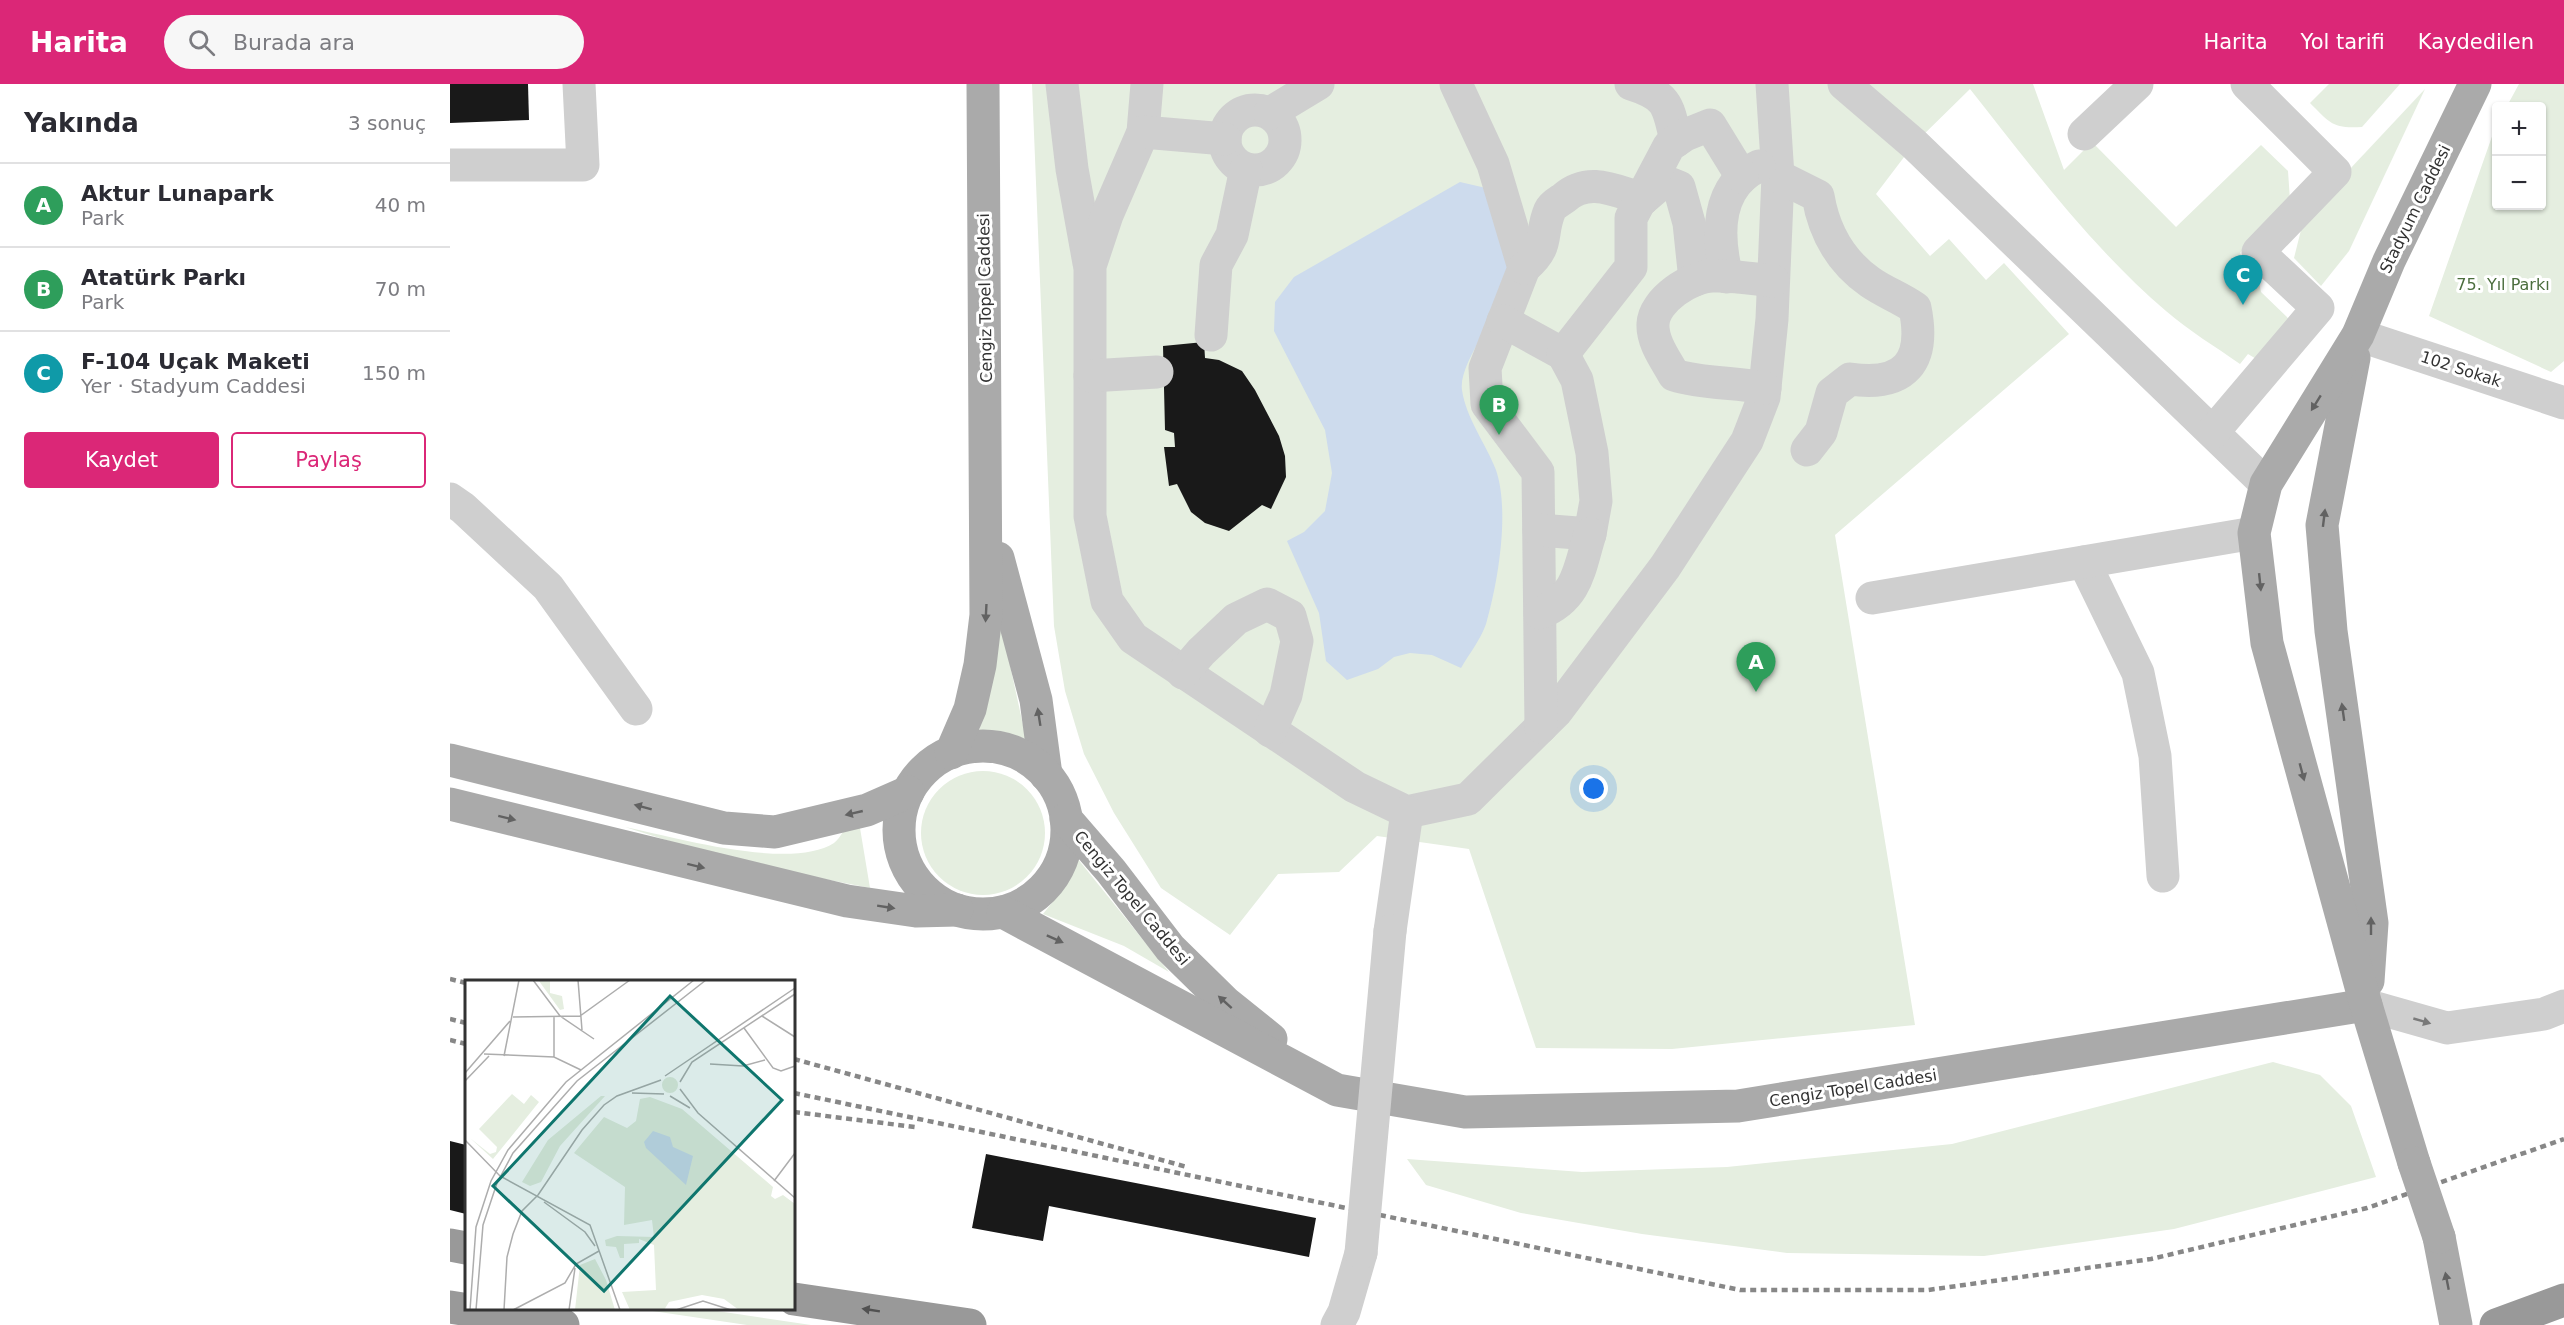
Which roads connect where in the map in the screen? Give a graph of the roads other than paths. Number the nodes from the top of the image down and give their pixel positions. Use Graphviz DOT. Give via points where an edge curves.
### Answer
graph roads {
  1 [pos="579,84"];
  2 [pos="982,84"];
  3 [pos="1062,84"];
  4 [pos="1147,84"];
  5 [pos="1318,84"];
  6 [pos="1456,84"];
  7 [pos="1631,84"];
  8 [pos="1772,84"];
  9 [pos="1844,84"];
  10 [pos="2137,84"];
  11 [pos="2247,84"];
  12 [pos="2475,84"];
  13 [pos="1270,113"];
  14 [pos="1143,132"];
  15 [pos="2084,135"];
  16 [pos="1225,139"];
  17 [pos="1676,141"];
  18 [pos="450,165"];
  19 [pos="1777,167"];
  20 [pos="1246,169"];
  21 [pos="1742,177"];
  22 [pos="1643,199"];
  23 [pos="1090,266"];
  24 [pos="1631,267"];
  25 [pos="1524,268"];
  26 [pos="1711,279"];
  27 [pos="1773,281"];
  28 [pos="1658,312"];
  29 [pos="1503,321"];
  30 [pos="1211,335"];
  31 [pos="2358,335"];
  32 [pos="1563,354"];
  33 [pos="1157,372"];
  34 [pos="1090,376"];
  35 [pos="1765,388"];
  36 [pos="2564,403"];
  37 [pos="2213,432"];
  38 [pos="1807,450"];
  39 [pos="2266,484"];
  40 [pos="450,499"];
  41 [pos="987,513"];
  42 [pos="1539,530"];
  43 [pos="2254,533"];
  44 [pos="1590,534"];
  45 [pos="2084,562"];
  46 [pos="1872,598"];
  47 [pos="1540,613"];
  48 [pos="1183,673"];
  49 [pos="636,709"];
  50 [pos="1541,727"];
  51 [pos="1270,731"];
  52 [pos="951,753"];
  53 [pos="450,760"];
  54 [pos="1046,776"];
  55 [pos="908,792"];
  56 [pos="450,804"];
  57 [pos="1407,812"];
  58 [pos="1066,819"];
  59 [pos="2163,876"];
  60 [pos="957,910"];
  61 [pos="1003,912"];
  62 [pos="2366,1005"];
  63 [pos="2564,1006"];
  64 [pos="1337,1090"];
  65 [pos="450,1245"];
  66 [pos="465,1248"];
  67 [pos="795,1299"];
  68 [pos="2564,1300"];
  69 [pos="450,1307"];
  70 [pos="465,1309"];
  71 [pos="469,1310"];
  72 [pos="563,1325"];
  73 [pos="970,1325"];
  74 [pos="1337,1325"];
  75 [pos="2456,1325"];
  76 [pos="2496,1325"];
  1 -- 18 [label="street" via="583,165"];
  2 -- 41 [label="main road, Cengiz Topel Caddesi"];
  3 -- 23 [label="street" via="1072,169"];
  4 -- 14 [label="street"];
  5 -- 13 [label="street"];
  6 -- 25 [label="street" via="1493,164"];
  7 -- 17 [label="street" via="1652,91 1668,106"];
  8 -- 19 [label="street"];
  9 -- 37 [label="street" via="1914,144"];
  10 -- 15 [label="street"];
  11 -- 37 [label="street" via="2335,172 2258,252 2318,308"];
  12 -- 31 [label="main road, Stadyum Caddesi" via="2389,261"];
  13 -- 16 [label="street" via="1260,110 1240,114 1227,129"];
  13 -- 20 [label="street" via="1283,128 1285,148 1281,157 1265,169"];
  14 -- 16 [label="street"];
  14 -- 23 [label="street"];
  16 -- 20 [label="street" via="1231,157"];
  17 -- 21 [label="street" via="1710,125"];
  17 -- 22 [label="street" via="1651,177"];
  19 -- 21 [label="street" via="1746,172"];
  19 -- 27 [label="street"];
  19 -- 38 [label="street" via="1818,196 1822,218 1836,250 1870,282 1915,308 1918,324 1909,366 1894,379 1850,379 1832,393 1821,432"];
  20 -- 30 [label="street" via="1232,235 1216,265"];
  21 -- 26 [label="street" via="1728,194"];
  22 -- 24 [label="street" via="1631,218"];
  22 -- 25 [label="street" via="1594,185 1576,187 1551,209 1536,258"];
  22 -- 26 [label="street" via="1664,181 1680,187"];
  23 -- 34 [label="street"];
  24 -- 28 [label="street"];
  24 -- 32 [label="street"];
  25 -- 29 [label="street"];
  26 -- 27 [label="street"];
  26 -- 28 [label="street" via="1682,285"];
  27 -- 35 [label="street"];
  28 -- 35 [label="street" via="1653,324 1659,348 1674,375 1693,381"];
  29 -- 32 [label="street"];
  29 -- 42 [label="street" via="1485,368 1487,404 1538,472"];
  31 -- 36 [label="street, 102 Sokak"];
  31 -- 39 [label="main road, one-way"];
  62 -- 31 [label="main road, one-way" via="2372,923 2331,631 2322,525"];
  32 -- 44 [label="street" via="1577,380 1592,453 1596,501"];
  33 -- 34 [label="street"];
  34 -- 48 [label="street" via="1090,516 1107,601 1133,638"];
  35 -- 50 [label="street" via="1747,441 1665,567"];
  37 -- 39 [label="street"];
  39 -- 43 [label="main road"];
  40 -- 49 [label="street" via="548,587"];
  41 -- 52 [label="main road, Cengiz Topel Caddesi, one-way" via="986,615 980,665 970,710"];
  54 -- 41 [label="main road, Cengiz Topel Caddesi, one-way" via="1036,700"];
  42 -- 44 [label="street"];
  42 -- 47 [label="street"];
  43 -- 45 [label="street"];
  43 -- 62 [label="main road, one-way" via="2267,643"];
  44 -- 47 [label="street" via="1574,587 1557,606"];
  45 -- 46 [label="street"];
  45 -- 59 [label="street" via="2138,673 2155,756"];
  47 -- 50 [label="street"];
  48 -- 51 [label="street"];
  48 -- 51 [label="street" via="1236,619 1267,604 1290,616 1296,641 1286,695"];
  50 -- 57 [label="street" via="1468,799"];
  51 -- 57 [label="street" via="1355,788"];
  52 -- 54 [label="main road, Cengiz Topel Caddesi" via="971,747 992,747 1030,762"];
  52 -- 55 [label="main road, Cengiz Topel Caddesi" via="933,762"];
  55 -- 53 [label="main road, one-way" via="867,810 775,832 734,829"];
  54 -- 58 [label="main road, Cengiz Topel Caddesi" via="1059,796"];
  55 -- 60 [label="main road, Cengiz Topel Caddesi" via="900,814 899,838 905,862 917,883 935,899"];
  56 -- 60 [label="main road, one-way" via="847,901 916,911"];
  57 -- 74 [label="street, bridge" via="1390,931 1361,1253"];
  58 -- 61 [label="main road, Cengiz Topel Caddesi" via="1059,867 1045,887 1026,903"];
  64 -- 58 [label="main road, Cengiz Topel Caddesi, one-way" via="1225,1002 1170,948 1112,871"];
  60 -- 61 [label="main road, Cengiz Topel Caddesi" via="972,914"];
  61 -- 64 [label="main road, Cengiz Topel Caddesi, one-way"];
  62 -- 63 [label="street, one-way" via="2447,1028 2544,1014"];
  62 -- 64 [label="main road, Cengiz Topel Caddesi" via="1738,1106 1465,1112"];
  75 -- 62 [label="main road, one-way, bridge" via="2439,1237"];
  65 -- 66 [label="highway"];
  73 -- 67 [label="highway, one-way"];
  68 -- 76 [label="highway"];
  69 -- 70 [label="highway"];
  71 -- 72 [label="highway"];
}
